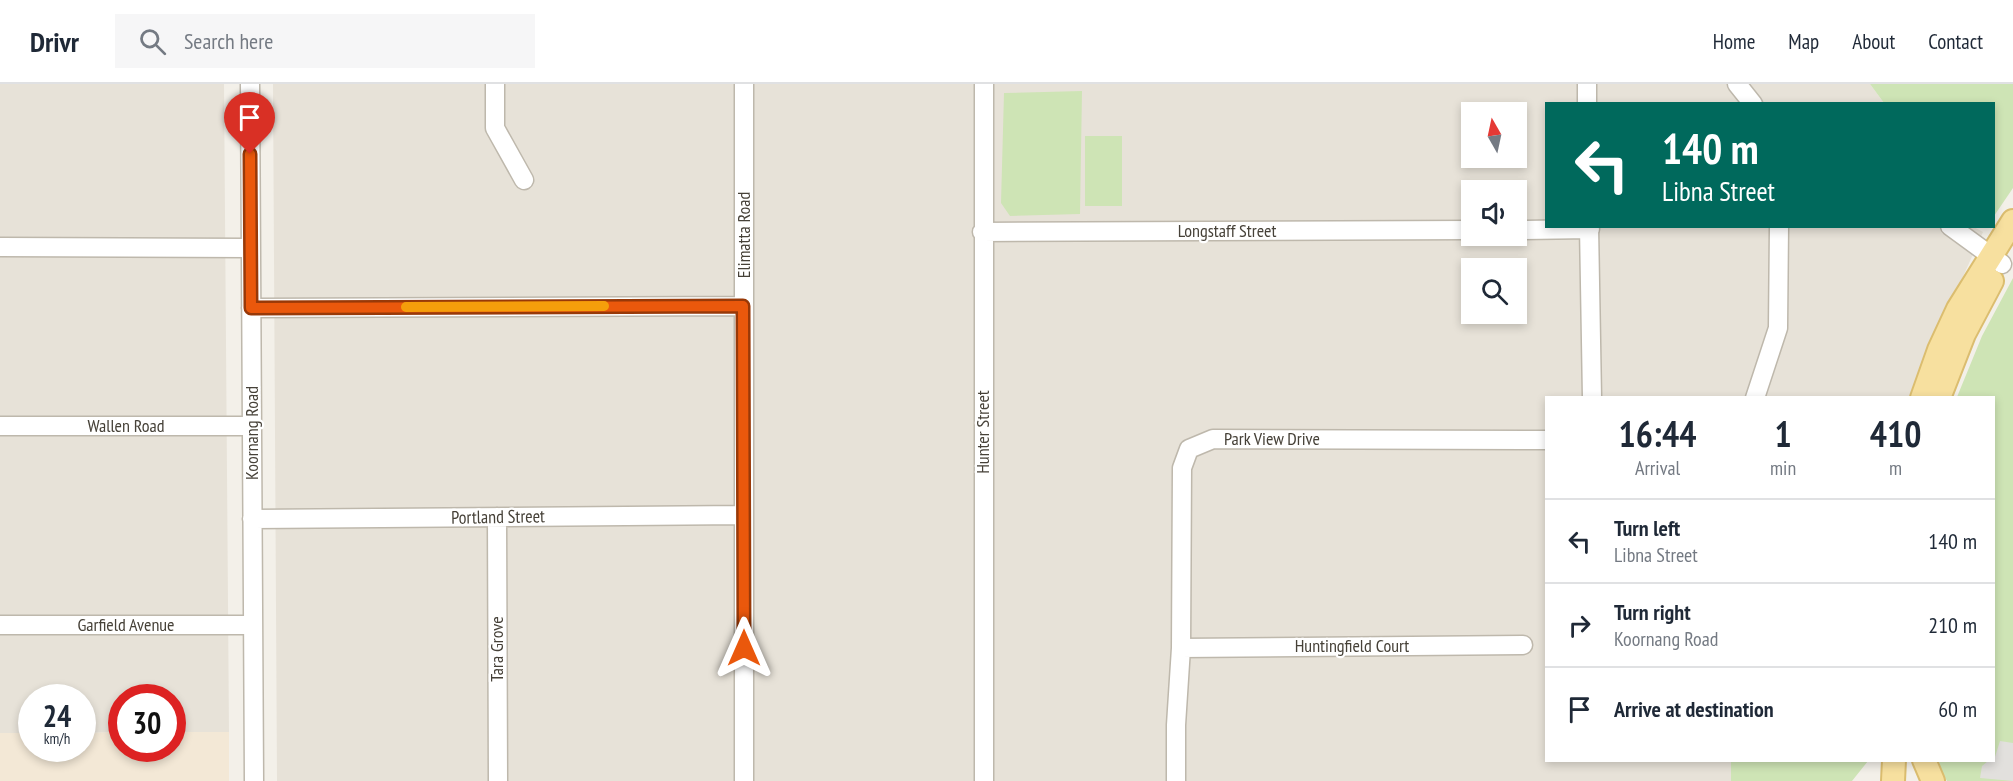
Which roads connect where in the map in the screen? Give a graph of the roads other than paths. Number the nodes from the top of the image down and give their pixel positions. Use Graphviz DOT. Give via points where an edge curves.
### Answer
graph roads {
  1 [pos="250,84"];
  2 [pos="495,84"];
  3 [pos="744,84"];
  4 [pos="984,84"];
  5 [pos="1587,84"];
  6 [pos="1737,84"];
  7 [pos="1587,102"];
  8 [pos="1751,102"];
  9 [pos="524,180"];
  10 [pos="2013,221"];
  11 [pos="1590,228"];
  12 [pos="1779,228"];
  13 [pos="1953,228"];
  14 [pos="1461,230"];
  15 [pos="1527,230"];
  16 [pos="982,232"];
  17 [pos="0,248"];
  18 [pos="250,248"];
  19 [pos="2002,256"];
  20 [pos="743,306"];
  21 [pos="251,308"];
  22 [pos="1592,396"];
  23 [pos="1756,396"];
  24 [pos="1923,396"];
  25 [pos="1941,396"];
  26 [pos="0,426"];
  27 [pos="251,426"];
  28 [pos="1545,440"];
  29 [pos="743,515"];
  30 [pos="497,517"];
  31 [pos="252,519"];
  32 [pos="252,625"];
  33 [pos="0,626"];
  34 [pos="1523,645"];
  35 [pos="1181,648"];
  36 [pos="1923,762"];
  37 [pos="1924,762"];
  38 [pos="254,781"];
  39 [pos="498,781"];
  40 [pos="744,781"];
  41 [pos="984,781"];
  42 [pos="1176,781"];
  43 [pos="1921,781"];
  44 [pos="1933,781"];
  1 -- 18 [label="street, Koornang Road"];
  2 -- 9 [label="street" via="495,129"];
  3 -- 20 [label="street, Elimatta Road"];
  4 -- 16 [label="street, Hunter Street"];
  5 -- 7 [label="street"];
  6 -- 8 [label="street"];
  10 -- 19 [label="main road"];
  11 -- 15 [label="street"];
  11 -- 22 [label="street"];
  12 -- 23 [label="street" via="1778,328"];
  13 -- 19 [label="street"];
  14 -- 16 [label="street, Longstaff Street"];
  16 -- 41 [label="street, Hunter Street"];
  17 -- 18 [label="street"];
  18 -- 21 [label="street, Koornang Road"];
  19 -- 24 [label="main road" via="1958,309"];
  19 -- 25 [label="main road" via="1964,334"];
  20 -- 21 [label="street"];
  20 -- 29 [label="street, Elimatta Road"];
  21 -- 27 [label="street, Koornang Road"];
  26 -- 27 [label="street, Wallen Road"];
  27 -- 31 [label="street, Koornang Road"];
  28 -- 35 [label="street, Park View Drive" via="1213,439 1188,449 1182,468"];
  29 -- 30 [label="street, Portland Street"];
  29 -- 40 [label="street, Elimatta Road"];
  30 -- 31 [label="street, Portland Street"];
  30 -- 39 [label="street, Tara Grove"];
  31 -- 32 [label="street, Koornang Road"];
  32 -- 33 [label="street, Garfield Avenue"];
  32 -- 38 [label="street, Koornang Road"];
  34 -- 35 [label="street, Huntingfield Court"];
  35 -- 42 [label="street, Park View Drive"];
  36 -- 43 [label="main road"];
  37 -- 44 [label="main road"];
}
